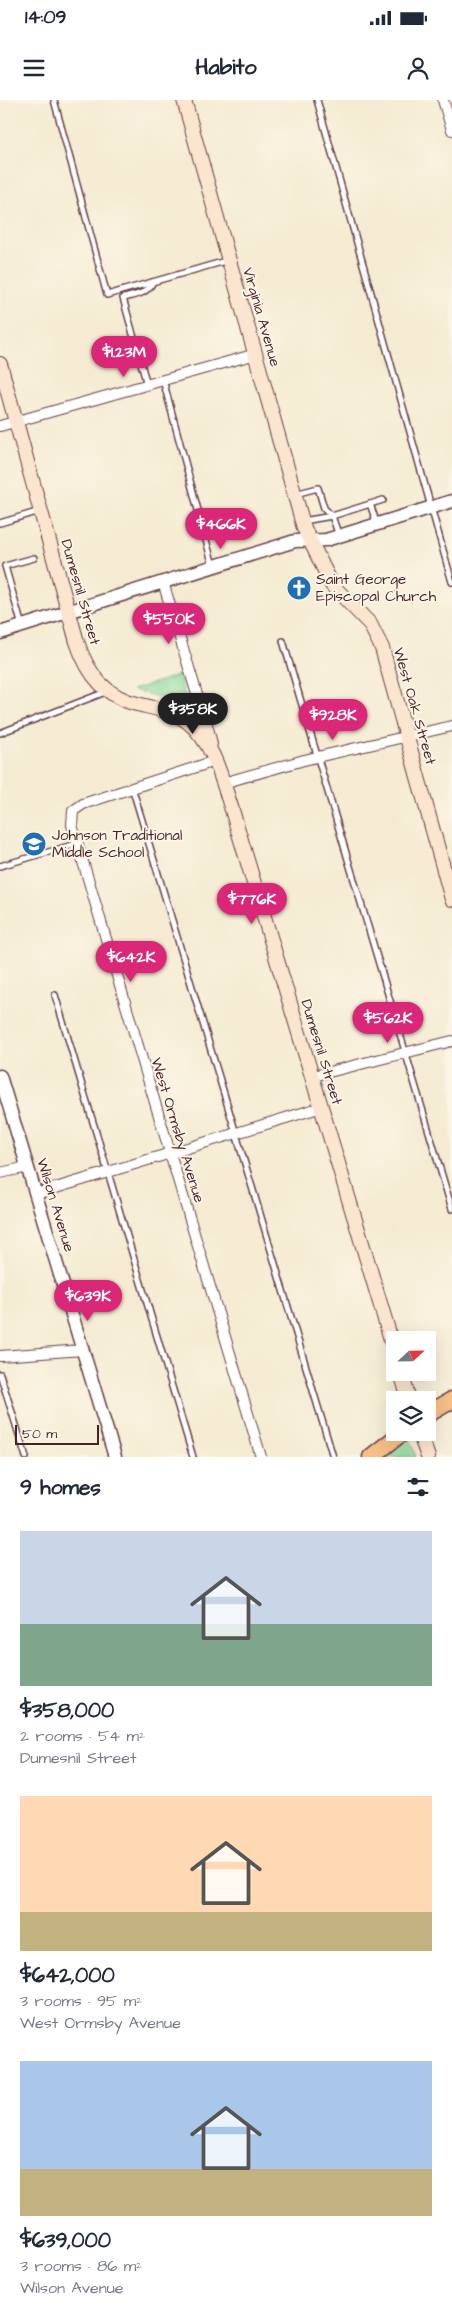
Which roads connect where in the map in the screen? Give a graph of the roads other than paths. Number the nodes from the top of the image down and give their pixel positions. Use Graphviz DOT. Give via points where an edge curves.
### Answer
graph roads {
  1 [pos="54,100"];
  2 [pos="184,100"];
  3 [pos="317,100"];
  4 [pos="443,100"];
  5 [pos="452,130"];
  6 [pos="229,260"];
  7 [pos="154,282"];
  8 [pos="256,354"];
  9 [pos="0,364"];
  10 [pos="163,380"];
  11 [pos="147,385"];
  12 [pos="16,422"];
  13 [pos="0,426"];
  14 [pos="295,494"];
  15 [pos="382,500"];
  16 [pos="452,501"];
  17 [pos="370,504"];
  18 [pos="430,508"];
  19 [pos="42,511"];
  20 [pos="332,516"];
  21 [pos="302,521"];
  22 [pos="0,523"];
  23 [pos="377,524"];
  24 [pos="339,536"];
  25 [pos="311,541"];
  26 [pos="34,558"];
  27 [pos="214,567"];
  28 [pos="163,582"];
  29 [pos="452,582"];
  30 [pos="70,612"];
  31 [pos="22,626"];
  32 [pos="0,633"];
  33 [pos="283,641"];
  34 [pos="108,691"];
  35 [pos="199,701"];
  36 [pos="452,726"];
  37 [pos="0,733"];
  38 [pos="406,738"];
  39 [pos="316,757"];
  40 [pos="215,761"];
  41 [pos="223,784"];
  42 [pos="132,787"];
  43 [pos="76,844"];
  44 [pos="0,866"];
  45 [pos="452,899"];
  46 [pos="55,995"];
  47 [pos="452,1041"];
  48 [pos="406,1052"];
  49 [pos="0,1076"];
  50 [pos="313,1076"];
  51 [pos="322,1107"];
  52 [pos="235,1132"];
  53 [pos="169,1152"];
  54 [pos="28,1167"];
  55 [pos="107,1171"];
  56 [pos="0,1174"];
  57 [pos="36,1194"];
  58 [pos="452,1209"];
  59 [pos="388,1331"];
  60 [pos="83,1350"];
  61 [pos="0,1356"];
  62 [pos="0,1374"];
  63 [pos="452,1400"];
  64 [pos="436,1409"];
  65 [pos="391,1441"];
  66 [pos="422,1441"];
  67 [pos="26,1457"];
  68 [pos="115,1457"];
  69 [pos="193,1457"];
  70 [pos="261,1457"];
  71 [pos="333,1457"];
  72 [pos="371,1457"];
  73 [pos="428,1457"];
  1 -- 7 [label="lane" via="107,295"];
  2 -- 6 [label="main road, Virginia Avenue"];
  3 -- 18 [label="lane"];
  4 -- 5 [label="street"];
  6 -- 7 [label="lane"];
  6 -- 8 [label="main road, Virginia Avenue"];
  7 -- 11 [label="lane" via="143,293 123,298"];
  8 -- 10 [label="street"];
  8 -- 14 [label="main road, Virginia Avenue"];
  9 -- 12 [label="main road, Dumesnil Street"];
  10 -- 11 [label="street"];
  10 -- 27 [label="lane"];
  11 -- 12 [label="street"];
  12 -- 13 [label="street"];
  12 -- 19 [label="main road, Dumesnil Street"];
  14 -- 20 [label="lane" via="318,488 324,508"];
  14 -- 21 [label="main road, Virginia Avenue"];
  15 -- 17 [label="lane"];
  16 -- 18 [label="street"];
  17 -- 20 [label="lane"];
  17 -- 23 [label="lane"];
  18 -- 23 [label="street"];
  18 -- 29 [label="lane"];
  19 -- 22 [label="lane"];
  19 -- 30 [label="main road, Dumesnil Street"];
  20 -- 21 [label="lane"];
  20 -- 24 [label="lane"];
  21 -- 25 [label="main road, Virginia Avenue"];
  23 -- 24 [label="street"];
  24 -- 25 [label="street"];
  25 -- 27 [label="street" via="295,541"];
  25 -- 38 [label="main road, West Oak Street" via="332,585 374,632 386,663"];
  26 -- 31 [label="lane" via="5,566"];
  27 -- 28 [label="street"];
  28 -- 30 [label="street"];
  28 -- 35 [label="street, Dumesnil Street"];
  30 -- 31 [label="street"];
  30 -- 34 [label="main road, Dumesnil Street" via="84,662"];
  31 -- 32 [label="street"];
  33 -- 39 [label="lane"];
  34 -- 37 [label="lane"];
  34 -- 40 [label="main road, Dumesnil Street" via="128,702 167,711 188,722 201,735"];
  35 -- 40 [label="main road, Dumesnil Street"];
  36 -- 38 [label="street"];
  38 -- 39 [label="street"];
  38 -- 45 [label="main road, West Oak Street"];
  39 -- 41 [label="street"];
  39 -- 48 [label="lane"];
  40 -- 41 [label="main road, Dumesnil Street"];
  40 -- 42 [label="street"];
  41 -- 50 [label="main road, Dumesnil Street"];
  42 -- 43 [label="street, West Ormsby Avenue" via="83,804 73,811"];
  42 -- 52 [label="lane"];
  43 -- 44 [label="lane"];
  43 -- 53 [label="street, West Ormsby Avenue"];
  46 -- 55 [label="lane"];
  47 -- 48 [label="street"];
  48 -- 50 [label="street"];
  48 -- 58 [label="lane"];
  49 -- 54 [label="street, Wilson Avenue"];
  50 -- 51 [label="main road, Dumesnil Street"];
  51 -- 52 [label="street"];
  51 -- 59 [label="main road, Dumesnil Street"];
  52 -- 53 [label="street"];
  52 -- 71 [label="lane"];
  53 -- 55 [label="street"];
  53 -- 70 [label="street, West Ormsby Avenue"];
  54 -- 56 [label="street"];
  54 -- 57 [label="street, Wilson Avenue"];
  55 -- 57 [label="street"];
  55 -- 69 [label="lane"];
  57 -- 60 [label="street, Wilson Avenue"];
  60 -- 61 [label="street"];
  60 -- 68 [label="street, Wilson Avenue"];
  62 -- 67 [label="lane"];
  63 -- 64 [label="main road"];
  65 -- 72 [label="main road"];
  66 -- 73 [label="main road"];
}
